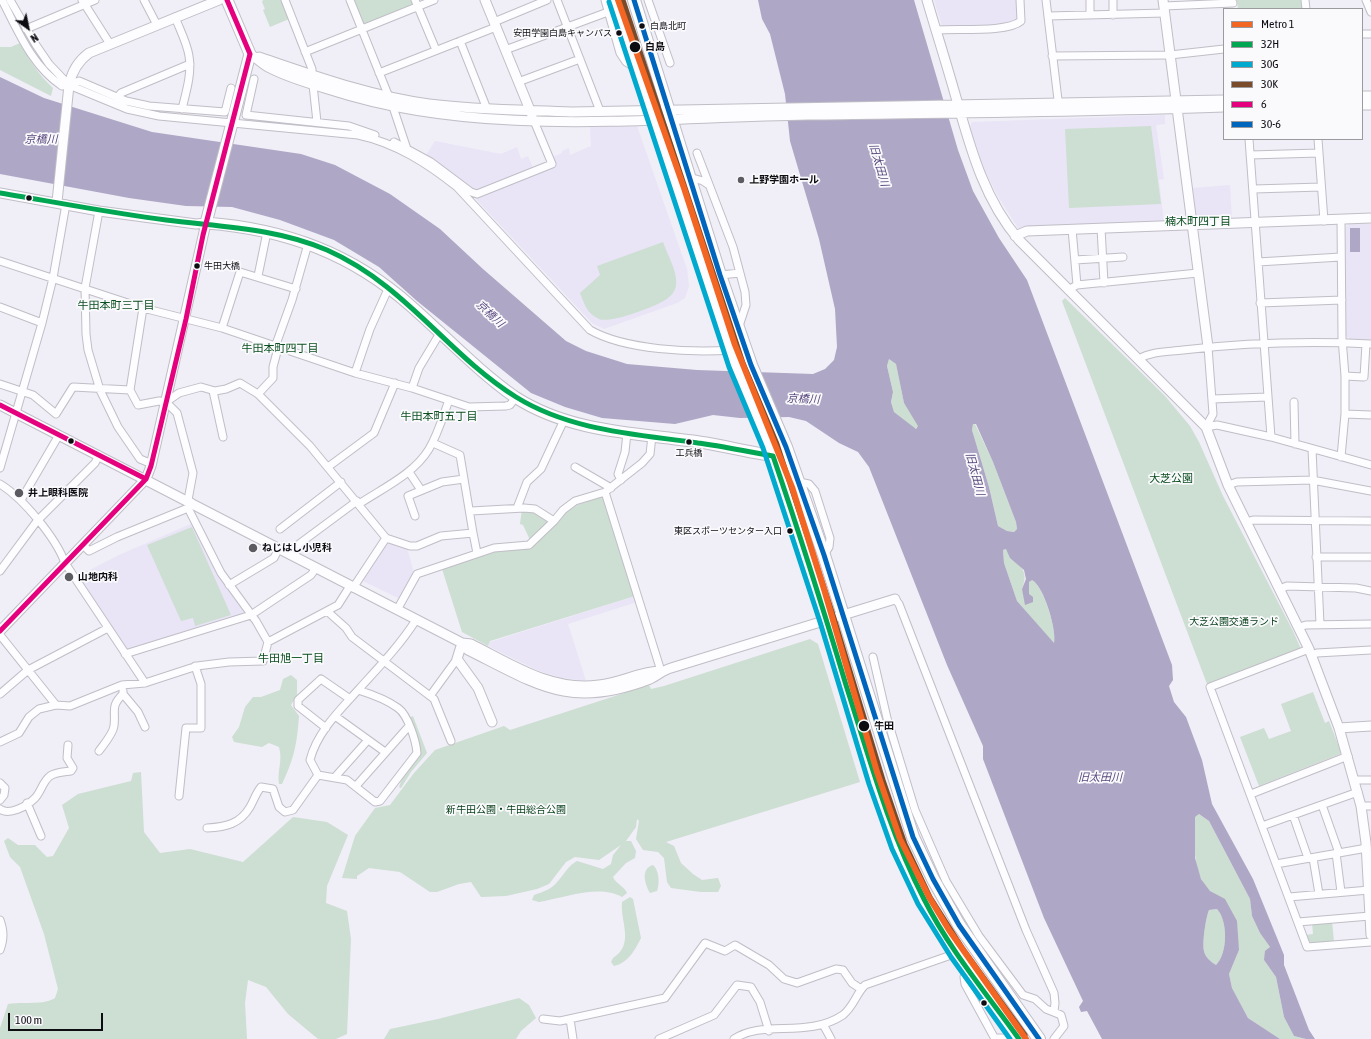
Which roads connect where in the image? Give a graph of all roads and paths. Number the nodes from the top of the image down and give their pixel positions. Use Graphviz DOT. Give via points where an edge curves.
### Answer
graph roads {
  1 [pos="2,0"];
  2 [pos="10,0"];
  3 [pos="95,0"];
  4 [pos="144,0"];
  5 [pos="219,0"];
  6 [pos="227,0"];
  7 [pos="285,0"];
  8 [pos="350,0"];
  9 [pos="434,0"];
  10 [pos="485,0"];
  11 [pos="547,0"];
  12 [pos="557,0"];
  13 [pos="605,0"];
  14 [pos="616,0"];
  15 [pos="634,0"];
  16 [pos="648,0"];
  17 [pos="927,0"];
  18 [pos="1020,0"];
  19 [pos="1046,0"];
  20 [pos="1090,0"];
  21 [pos="1113,0"];
  22 [pos="1366,0"];
  23 [pos="83,2"];
  24 [pos="417,3"];
  25 [pos="531,3"];
  26 [pos="1233,4"];
  27 [pos="1164,6"];
  28 [pos="608,12"];
  29 [pos="1371,12"];
  30 [pos="1090,15"];
  31 [pos="1113,15"];
  32 [pos="1048,16"];
  33 [pos="175,17"];
  34 [pos="158,25"];
  35 [pos="495,25"];
  36 [pos="568,27"];
  37 [pos="26,29"];
  38 [pos="361,29"];
  39 [pos="936,30"];
  40 [pos="460,41"];
  41 [pos="662,41"];
  42 [pos="110,44"];
  43 [pos="1223,49"];
  44 [pos="436,50"];
  45 [pos="505,50"];
  46 [pos="306,52"];
  47 [pos="651,52"];
  48 [pos="250,54"];
  49 [pos="1170,55"];
  50 [pos="1052,56"];
  51 [pos="580,59"];
  52 [pos="190,64"];
  53 [pos="670,64"];
  54 [pos="639,70"];
  55 [pos="379,73"];
  56 [pos="254,80"];
  57 [pos="313,80"];
  58 [pos="518,82"];
  59 [pos="69,84"];
  60 [pos="231,88"];
  61 [pos="389,97"];
  62 [pos="117,98"];
  63 [pos="1223,100"];
  64 [pos="1177,104"];
  65 [pos="1059,106"];
  66 [pos="393,107"];
  67 [pos="1223,107"];
  68 [pos="955,108"];
  69 [pos="182,109"];
  70 [pos="487,109"];
  71 [pos="530,111"];
  72 [pos="600,111"];
  73 [pos="652,115"];
  74 [pos="670,115"];
  75 [pos="534,121"];
  76 [pos="232,122"];
  77 [pos="317,122"];
  78 [pos="1249,140"];
  79 [pos="1318,140"];
  80 [pos="407,150"];
  81 [pos="697,152"];
  82 [pos="1319,153"];
  83 [pos="1250,155"];
  84 [pos="688,176"];
  85 [pos="709,185"];
  86 [pos="1322,187"];
  87 [pos="1254,189"];
  88 [pos="0,193"];
  89 [pos="62,203"];
  90 [pos="99,211"];
  91 [pos="1371,218"];
  92 [pos="207,219"];
  93 [pos="1341,219"];
  94 [pos="1324,220"];
  95 [pos="1256,223"];
  96 [pos="1193,225"];
  97 [pos="1101,228"];
  98 [pos="1072,229"];
  99 [pos="267,232"];
  100 [pos="1015,236"];
  101 [pos="308,244"];
  102 [pos="1123,258"];
  103 [pos="1341,258"];
  104 [pos="1102,259"];
  105 [pos="1075,260"];
  106 [pos="0,261"];
  107 [pos="1258,262"];
  108 [pos="740,273"];
  109 [pos="1198,274"];
  110 [pos="720,275"];
  111 [pos="258,276"];
  112 [pos="53,278"];
  113 [pos="1104,283"];
  114 [pos="1077,285"];
  115 [pos="389,287"];
  116 [pos="85,288"];
  117 [pos="296,288"];
  118 [pos="1068,290"];
  119 [pos="1342,300"];
  120 [pos="1260,303"];
  121 [pos="143,308"];
  122 [pos="0,309"];
  123 [pos="186,318"];
  124 [pos="42,323"];
  125 [pos="222,328"];
  126 [pos="738,328"];
  127 [pos="440,333"];
  128 [pos="1343,343"];
  129 [pos="1368,344"];
  130 [pos="1263,345"];
  131 [pos="276,347"];
  132 [pos="1208,347"];
  133 [pos="732,350"];
  134 [pos="1139,359"];
  135 [pos="355,374"];
  136 [pos="1345,376"];
  137 [pos="395,383"];
  138 [pos="0,384"];
  139 [pos="412,388"];
  140 [pos="100,390"];
  141 [pos="130,390"];
  142 [pos="22,391"];
  143 [pos="213,391"];
  144 [pos="258,394"];
  145 [pos="516,397"];
  146 [pos="1268,397"];
  147 [pos="448,400"];
  148 [pos="1212,400"];
  149 [pos="166,402"];
  150 [pos="1294,402"];
  151 [pos="0,405"];
  152 [pos="17,413"];
  153 [pos="1345,414"];
  154 [pos="1371,415"];
  155 [pos="564,420"];
  156 [pos="1206,427"];
  157 [pos="627,433"];
  158 [pos="59,434"];
  159 [pos="652,436"];
  160 [pos="224,437"];
  161 [pos="1271,437"];
  162 [pos="432,443"];
  163 [pos="1295,444"];
  164 [pos="1312,449"];
  165 [pos="99,455"];
  166 [pos="773,456"];
  167 [pos="1341,457"];
  168 [pos="789,458"];
  169 [pos="152,464"];
  170 [pos="1371,465"];
  171 [pos="328,467"];
  172 [pos="575,467"];
  173 [pos="0,468"];
  174 [pos="409,472"];
  175 [pos="146,479"];
  176 [pos="464,479"];
  177 [pos="621,480"];
  178 [pos="1312,480"];
  179 [pos="341,482"];
  180 [pos="0,484"];
  181 [pos="1228,485"];
  182 [pos="421,490"];
  183 [pos="608,490"];
  184 [pos="1371,491"];
  185 [pos="20,500"];
  186 [pos="358,502"];
  187 [pos="189,504"];
  188 [pos="517,508"];
  189 [pos="471,511"];
  190 [pos="414,516"];
  191 [pos="37,521"];
  192 [pos="554,521"];
  193 [pos="1314,521"];
  194 [pos="1371,521"];
  195 [pos="1246,522"];
  196 [pos="280,529"];
  197 [pos="473,533"];
  198 [pos="386,538"];
  199 [pos="83,545"];
  200 [pos="279,548"];
  201 [pos="477,553"];
  202 [pos="294,556"];
  203 [pos="1316,557"];
  204 [pos="1371,557"];
  205 [pos="65,563"];
  206 [pos="316,568"];
  207 [pos="0,571"];
  208 [pos="229,585"];
  209 [pos="352,587"];
  210 [pos="1317,587"];
  211 [pos="1280,589"];
  212 [pos="1371,592"];
  213 [pos="895,599"];
  214 [pos="397,610"];
  215 [pos="327,611"];
  216 [pos="251,615"];
  217 [pos="843,615"];
  218 [pos="416,620"];
  219 [pos="827,620"];
  220 [pos="1320,624"];
  221 [pos="1371,624"];
  222 [pos="1299,627"];
  223 [pos="108,628"];
  224 [pos="0,631"];
  225 [pos="0,635"];
  226 [pos="268,642"];
  227 [pos="462,643"];
  228 [pos="1371,650"];
  229 [pos="1310,652"];
  230 [pos="125,654"];
  231 [pos="873,657"];
  232 [pos="457,658"];
  233 [pos="384,662"];
  234 [pos="195,666"];
  235 [pos="28,670"];
  236 [pos="661,671"];
  237 [pos="865,682"];
  238 [pos="145,683"];
  239 [pos="122,685"];
  240 [pos="358,690"];
  241 [pos="880,693"];
  242 [pos="0,694"];
  243 [pos="123,694"];
  244 [pos="430,696"];
  245 [pos="350,699"];
  246 [pos="56,705"];
  247 [pos="335,716"];
  248 [pos="492,722"];
  249 [pos="409,726"];
  250 [pos="1371,726"];
  251 [pos="145,727"];
  252 [pos="326,728"];
  253 [pos="1339,728"];
  254 [pos="368,740"];
  255 [pos="451,741"];
  256 [pos="0,742"];
  257 [pos="68,745"];
  258 [pos="99,751"];
  259 [pos="385,752"];
  260 [pos="1348,756"];
  261 [pos="318,775"];
  262 [pos="335,777"];
  263 [pos="1355,780"];
  264 [pos="1371,780"];
  265 [pos="894,781"];
  266 [pos="0,784"];
  267 [pos="907,785"];
  268 [pos="356,786"];
  269 [pos="1358,792"];
  270 [pos="1251,794"];
  271 [pos="180,796"];
  272 [pos="0,800"];
  273 [pos="27,803"];
  274 [pos="1322,805"];
  275 [pos="1361,806"];
  276 [pos="1371,806"];
  277 [pos="0,809"];
  278 [pos="1293,815"];
  279 [pos="1262,826"];
  280 [pos="207,828"];
  281 [pos="41,836"];
  282 [pos="1368,845"];
  283 [pos="1337,853"];
  284 [pos="1310,858"];
  285 [pos="1276,864"];
  286 [pos="932,879"];
  287 [pos="946,881"];
  288 [pos="1369,890"];
  289 [pos="1341,892"];
  290 [pos="1319,894"];
  291 [pos="1289,897"];
  292 [pos="1370,904"];
  293 [pos="1370,916"];
  294 [pos="0,920"];
  295 [pos="1298,922"];
  296 [pos="1371,935"];
  297 [pos="1371,942"];
  298 [pos="0,950"];
  299 [pos="957,953"];
  300 [pos="998,963"];
  301 [pos="968,968"];
  302 [pos="996,977"];
  303 [pos="861,989"];
  304 [pos="1054,1011"];
  305 [pos="544,1019"];
  306 [pos="570,1019"];
  307 [pos="824,1026"];
  308 [pos="770,1031"];
  309 [pos="748,1036"];
  310 [pos="995,1038"];
  311 [pos="574,1039"];
  312 [pos="658,1039"];
  313 [pos="734,1039"];
  314 [pos="831,1039"];
  315 [pos="1019,1039"];
  316 [pos="1038,1039"];
  317 [pos="1054,1039"];
  1 -- 59 [label="street" via="32,56 48,76 60,85"];
  2 -- 37 [label="street"];
  3 -- 23 [label="street"];
  4 -- 34 [label="street"];
  5 -- 33 [label="street"];
  6 -- 48 [label="main road"];
  7 -- 46 [label="street"];
  8 -- 38 [label="street"];
  9 -- 24 [label="street"];
  10 -- 35 [label="street"];
  11 -- 25 [label="street"];
  12 -- 36 [label="street"];
  13 -- 28 [label="street"];
  14 -- 54 [label="highway"];
  15 -- 47 [label="highway"];
  16 -- 41 [label="street"];
  17 -- 39 [label="street"];
  18 -- 39 [label="street" via="1021,21 1018,24 997,28"];
  19 -- 32 [label="street"];
  20 -- 30 [label="street"];
  21 -- 31 [label="street"];
  22 -- 29 [label="street"];
  23 -- 37 [label="street"];
  23 -- 42 [label="street"];
  24 -- 38 [label="street"];
  24 -- 44 [label="street"];
  25 -- 35 [label="street"];
  26 -- 27 [label="street"];
  27 -- 31 [label="street"];
  27 -- 49 [label="street"];
  28 -- 36 [label="street"];
  28 -- 54 [label="street" via="620,53 626,62"];
  30 -- 31 [label="street"];
  30 -- 32 [label="street"];
  32 -- 50 [label="street"];
  33 -- 34 [label="street"];
  33 -- 52 [label="street"];
  34 -- 42 [label="street"];
  35 -- 40 [label="street"];
  35 -- 45 [label="street"];
  36 -- 45 [label="street"];
  36 -- 51 [label="street"];
  37 -- 59 [label="street" via="49,64"];
  38 -- 46 [label="street"];
  38 -- 55 [label="street"];
  39 -- 68 [label="street"];
  40 -- 44 [label="street"];
  40 -- 70 [label="street"];
  41 -- 47 [label="street"];
  41 -- 53 [label="street"];
  42 -- 59 [label="street" via="84,57 73,71"];
  43 -- 49 [label="street"];
  44 -- 55 [label="street"];
  45 -- 58 [label="street"];
  46 -- 57 [label="street"];
  47 -- 74 [label="highway"];
  48 -- 57 [label="street"];
  48 -- 76 [label="main road"];
  49 -- 50 [label="street"];
  49 -- 64 [label="street"];
  50 -- 65 [label="street"];
  51 -- 58 [label="street"];
  51 -- 72 [label="street"];
  52 -- 62 [label="street" via="121,92"];
  52 -- 69 [label="street" via="190,76"];
  54 -- 73 [label="highway"];
  55 -- 61 [label="street"];
  56 -- 77 [label="street" via="246,115"];
  57 -- 61 [label="street"];
  57 -- 66 [label="street"];
  57 -- 77 [label="street"];
  58 -- 71 [label="street"];
  59 -- 62 [label="street" via="79,81"];
  59 -- 76 [label="street" via="127,109 159,116"];
  59 -- 89 [label="street" via="57,192"];
  60 -- 69 [label="street" via="225,112"];
  61 -- 66 [label="street"];
  61 -- 70 [label="street" via="429,104"];
  62 -- 69 [label="street" via="149,106"];
  63 -- 64 [label="street"];
  64 -- 65 [label="street"];
  64 -- 67 [label="street"];
  64 -- 96 [label="street"];
  65 -- 68 [label="street"];
  66 -- 75 [label="street" via="490,119"];
  66 -- 80 [label="street"];
  68 -- 74 [label="street"];
  68 -- 100 [label="street" via="990,198"];
  70 -- 71 [label="street"];
  71 -- 72 [label="street"];
  71 -- 75 [label="street"];
  72 -- 73 [label="street"];
  73 -- 74 [label="street"];
  73 -- 75 [label="street"];
  73 -- 133 [label="highway"];
  74 -- 84 [label="highway"];
  75 -- 80 [label="street" via="552,164 477,194 431,162"];
  76 -- 80 [label="street" via="358,135"];
  76 -- 92 [label="main road"];
  77 -- 80 [label="street" via="350,126"];
  78 -- 83 [label="street"];
  79 -- 82 [label="street"];
  80 -- 133 [label="street" via="457,187 590,330 601,336 669,351"];
  81 -- 85 [label="street"];
  82 -- 83 [label="street"];
  82 -- 86 [label="street"];
  83 -- 87 [label="street"];
  84 -- 85 [label="street"];
  84 -- 110 [label="highway"];
  85 -- 108 [label="street" via="733,247"];
  86 -- 87 [label="street"];
  86 -- 94 [label="street"];
  87 -- 95 [label="street"];
  88 -- 89 [label="street"];
  89 -- 90 [label="street"];
  89 -- 112 [label="street"];
  90 -- 92 [label="street"];
  90 -- 116 [label="street"];
  91 -- 93 [label="street"];
  92 -- 99 [label="main road"];
  92 -- 123 [label="street"];
  93 -- 94 [label="street"];
  93 -- 103 [label="street"];
  94 -- 95 [label="street"];
  95 -- 96 [label="street"];
  95 -- 107 [label="street"];
  96 -- 97 [label="street"];
  96 -- 109 [label="street"];
  97 -- 98 [label="street"];
  97 -- 104 [label="street"];
  98 -- 100 [label="street" via="1027,231"];
  98 -- 105 [label="street"];
  99 -- 101 [label="main road"];
  99 -- 111 [label="street"];
  100 -- 118 [label="street"];
  101 -- 115 [label="main road" via="358,266"];
  101 -- 117 [label="street"];
  102 -- 104 [label="street"];
  103 -- 107 [label="street"];
  103 -- 119 [label="street"];
  104 -- 105 [label="street"];
  104 -- 113 [label="street"];
  105 -- 114 [label="street"];
  106 -- 112 [label="street"];
  107 -- 120 [label="street"];
  108 -- 110 [label="street"];
  108 -- 126 [label="street" via="746,305"];
  109 -- 113 [label="street"];
  109 -- 132 [label="street"];
  110 -- 126 [label="highway"];
  111 -- 117 [label="street"];
  111 -- 125 [label="street" via="240,272"];
  112 -- 116 [label="street"];
  112 -- 124 [label="street"];
  113 -- 114 [label="street"];
  114 -- 118 [label="street"];
  115 -- 127 [label="main road"];
  115 -- 135 [label="street" via="370,329"];
  116 -- 121 [label="street"];
  116 -- 140 [label="street" via="86,334 92,367"];
  117 -- 131 [label="street"];
  118 -- 134 [label="street"];
  119 -- 120 [label="street"];
  119 -- 128 [label="street"];
  120 -- 130 [label="street"];
  121 -- 123 [label="street"];
  121 -- 141 [label="street"];
  122 -- 124 [label="street"];
  123 -- 125 [label="street"];
  123 -- 149 [label="street"];
  124 -- 142 [label="street"];
  125 -- 131 [label="street"];
  126 -- 168 [label="highway"];
  127 -- 139 [label="street" via="419,368"];
  127 -- 145 [label="main road" via="470,361"];
  128 -- 129 [label="street"];
  128 -- 130 [label="street"];
  128 -- 136 [label="street"];
  129 -- 136 [label="street" via="1364,377"];
  130 -- 132 [label="street"];
  130 -- 146 [label="street"];
  131 -- 135 [label="street"];
  131 -- 144 [label="street" via="273,378"];
  132 -- 134 [label="street" via="1148,354"];
  132 -- 148 [label="street"];
  133 -- 166 [label="highway"];
  134 -- 156 [label="street"];
  135 -- 137 [label="street"];
  136 -- 153 [label="street"];
  137 -- 139 [label="street"];
  137 -- 171 [label="street" via="374,433"];
  138 -- 142 [label="street"];
  139 -- 147 [label="street"];
  140 -- 141 [label="street"];
  140 -- 142 [label="street" via="74,387 56,414 33,395"];
  140 -- 169 [label="street" via="118,427 140,459"];
  141 -- 149 [label="street" via="138,405"];
  142 -- 152 [label="street"];
  143 -- 144 [label="street" via="240,383"];
  143 -- 149 [label="street" via="201,387 179,393"];
  143 -- 160 [label="street"];
  144 -- 171 [label="street"];
  145 -- 147 [label="street" via="506,406 469,407"];
  145 -- 155 [label="main road"];
  146 -- 148 [label="street"];
  146 -- 161 [label="street"];
  147 -- 162 [label="street"];
  148 -- 156 [label="street" via="1213,414"];
  149 -- 169 [label="street"];
  149 -- 187 [label="street" via="177,413 193,473"];
  150 -- 163 [label="street"];
  151 -- 152 [label="street"];
  152 -- 158 [label="street"];
  152 -- 173 [label="street"];
  153 -- 154 [label="street"];
  153 -- 167 [label="street"];
  155 -- 157 [label="main road"];
  155 -- 188 [label="street" via="541,469 527,482"];
  156 -- 161 [label="street" via="1217,425"];
  156 -- 181 [label="street"];
  157 -- 159 [label="main road"];
  157 -- 177 [label="street" via="625,452 618,474"];
  158 -- 165 [label="street"];
  158 -- 185 [label="street"];
  159 -- 166 [label="main road"];
  159 -- 177 [label="street" via="647,459"];
  161 -- 163 [label="street"];
  162 -- 174 [label="street"];
  162 -- 176 [label="street" via="460,455"];
  163 -- 164 [label="street"];
  164 -- 167 [label="street"];
  164 -- 178 [label="street"];
  165 -- 175 [label="street"];
  165 -- 191 [label="street" via="95,463"];
  166 -- 168 [label="main road"];
  166 -- 219 [label="highway"];
  167 -- 170 [label="street"];
  168 -- 217 [label="highway"];
  169 -- 175 [label="street"];
  171 -- 179 [label="street"];
  172 -- 183 [label="street"];
  174 -- 182 [label="street"];
  174 -- 186 [label="street"];
  175 -- 187 [label="street"];
  175 -- 199 [label="street"];
  176 -- 182 [label="street" via="442,482"];
  176 -- 189 [label="street" via="468,507"];
  177 -- 183 [label="street"];
  178 -- 181 [label="street" via="1237,482"];
  178 -- 184 [label="street"];
  178 -- 193 [label="street"];
  179 -- 186 [label="street"];
  179 -- 196 [label="street"];
  180 -- 185 [label="street"];
  181 -- 195 [label="street"];
  182 -- 190 [label="street" via="408,496"];
  183 -- 192 [label="street" via="575,501"];
  183 -- 236 [label="street"];
  185 -- 191 [label="street"];
  186 -- 198 [label="street"];
  186 -- 202 [label="street" via="300,544"];
  187 -- 199 [label="street" via="89,551"];
  187 -- 200 [label="street"];
  187 -- 208 [label="street" via="220,573"];
  188 -- 189 [label="street"];
  188 -- 192 [label="street" via="535,509"];
  189 -- 197 [label="street"];
  191 -- 205 [label="street" via="56,543"];
  191 -- 207 [label="street"];
  192 -- 201 [label="street" via="529,544 494,548"];
  193 -- 194 [label="street"];
  193 -- 195 [label="street"];
  193 -- 203 [label="street"];
  195 -- 211 [label="street"];
  197 -- 198 [label="street" via="441,536 417,546"];
  197 -- 201 [label="street"];
  198 -- 209 [label="street"];
  199 -- 205 [label="street"];
  200 -- 202 [label="street"];
  200 -- 208 [label="street" via="274,558"];
  201 -- 214 [label="street" via="417,574"];
  202 -- 206 [label="street"];
  203 -- 204 [label="street"];
  203 -- 210 [label="street"];
  205 -- 223 [label="street"];
  205 -- 224 [label="street"];
  206 -- 209 [label="street"];
  206 -- 216 [label="street" via="311,575"];
  208 -- 216 [label="street"];
  209 -- 214 [label="street"];
  209 -- 215 [label="street" via="338,605"];
  210 -- 211 [label="street" via="1287,586"];
  210 -- 212 [label="street" via="1356,588"];
  210 -- 220 [label="street"];
  211 -- 222 [label="street"];
  213 -- 217 [label="street"];
  213 -- 304 [label="street" via="900,604 1026,930 1054,993"];
  214 -- 218 [label="street"];
  215 -- 226 [label="street"];
  215 -- 233 [label="street" via="352,637"];
  216 -- 226 [label="street"];
  216 -- 230 [label="street"];
  217 -- 219 [label="street"];
  217 -- 237 [label="highway"];
  218 -- 227 [label="street"];
  218 -- 233 [label="street"];
  219 -- 236 [label="street"];
  219 -- 299 [label="highway" via="876,782 899,847 924,900"];
  220 -- 221 [label="street"];
  220 -- 222 [label="street"];
  222 -- 229 [label="street"];
  223 -- 230 [label="street"];
  223 -- 235 [label="street"];
  225 -- 235 [label="street"];
  226 -- 234 [label="street" via="263,661"];
  227 -- 232 [label="street"];
  227 -- 236 [label="street" via="471,644 542,679 568,685 601,685 650,671"];
  228 -- 229 [label="street"];
  229 -- 253 [label="street"];
  229 -- 270 [label="street" via="1210,687"];
  230 -- 238 [label="street"];
  231 -- 241 [label="street"];
  232 -- 244 [label="street"];
  232 -- 248 [label="street" via="478,688"];
  233 -- 240 [label="street"];
  233 -- 244 [label="street"];
  234 -- 238 [label="street"];
  234 -- 271 [label="street" via="201,684 201,728 186,728"];
  235 -- 242 [label="street"];
  235 -- 246 [label="street"];
  237 -- 241 [label="street"];
  237 -- 265 [label="highway"];
  238 -- 239 [label="street"];
  239 -- 243 [label="street"];
  239 -- 246 [label="street" via="70,706"];
  240 -- 245 [label="street"];
  240 -- 249 [label="street" via="398,708"];
  241 -- 267 [label="street"];
  243 -- 251 [label="street" via="138,712"];
  243 -- 258 [label="street" via="113,709 114,727"];
  244 -- 255 [label="street" via="434,699"];
  245 -- 247 [label="street"];
  245 -- 252 [label="street" via="321,679 298,700 298,706"];
  246 -- 256 [label="street" via="39,709 29,717 19,733"];
  247 -- 252 [label="street"];
  247 -- 254 [label="street"];
  249 -- 259 [label="street"];
  249 -- 268 [label="street" via="416,742 417,753 380,801 375,802"];
  250 -- 253 [label="street"];
  252 -- 261 [label="street" via="313,749 310,760"];
  253 -- 260 [label="street"];
  254 -- 259 [label="street"];
  254 -- 262 [label="street"];
  257 -- 273 [label="street" via="67,758 73,768 71,771 50,776 34,799"];
  259 -- 268 [label="street"];
  260 -- 263 [label="street"];
  260 -- 270 [label="street"];
  261 -- 262 [label="street"];
  261 -- 280 [label="street" via="293,810 285,812 279,807 273,789 261,787 239,821 225,828"];
  262 -- 268 [label="street"];
  263 -- 264 [label="street"];
  263 -- 269 [label="street"];
  265 -- 267 [label="street"];
  265 -- 286 [label="highway" via="913,837"];
  266 -- 272 [label="street" via="5,788"];
  267 -- 287 [label="street" via="923,831"];
  269 -- 274 [label="street"];
  269 -- 275 [label="street"];
  270 -- 279 [label="street"];
  273 -- 277 [label="street" via="10,812"];
  273 -- 281 [label="street"];
  274 -- 278 [label="street"];
  274 -- 283 [label="street"];
  275 -- 276 [label="street"];
  275 -- 282 [label="street"];
  278 -- 279 [label="street"];
  278 -- 284 [label="street"];
  279 -- 285 [label="street"];
  282 -- 283 [label="street"];
  282 -- 288 [label="street"];
  283 -- 284 [label="street"];
  283 -- 289 [label="street"];
  284 -- 285 [label="street"];
  284 -- 290 [label="street"];
  285 -- 291 [label="street"];
  286 -- 287 [label="street"];
  286 -- 302 [label="highway" via="959,925"];
  287 -- 300 [label="street"];
  288 -- 289 [label="street"];
  288 -- 292 [label="street"];
  289 -- 290 [label="street"];
  290 -- 291 [label="street"];
  291 -- 295 [label="street"];
  292 -- 293 [label="street"];
  293 -- 295 [label="street"];
  293 -- 296 [label="street"];
  294 -- 298 [label="street" via="3,930"];
  295 -- 297 [label="street" via="1307,947"];
  299 -- 301 [label="highway"];
  299 -- 303 [label="street" via="865,985"];
  300 -- 302 [label="street"];
  300 -- 304 [label="street" via="1023,995"];
  301 -- 310 [label="street" via="964,977 965,984"];
  301 -- 315 [label="highway"];
  302 -- 316 [label="highway"];
  303 -- 306 [label="street" via="852,983 843,970 836,969 798,983 784,978 769,965 735,945 725,951 705,943 665,998"];
  303 -- 307 [label="street" via="852,1006 844,1014"];
  304 -- 317 [label="street" via="1061,1015 1064,1026"];
  305 -- 306 [label="street"];
  306 -- 311 [label="street"];
  307 -- 308 [label="street"];
  307 -- 314 [label="street"];
  308 -- 309 [label="street"];
  308 -- 312 [label="street" via="760,1002 751,988 737,985 714,1016"];
  309 -- 313 [label="street"];
  310 -- 315 [label="street"];
}
